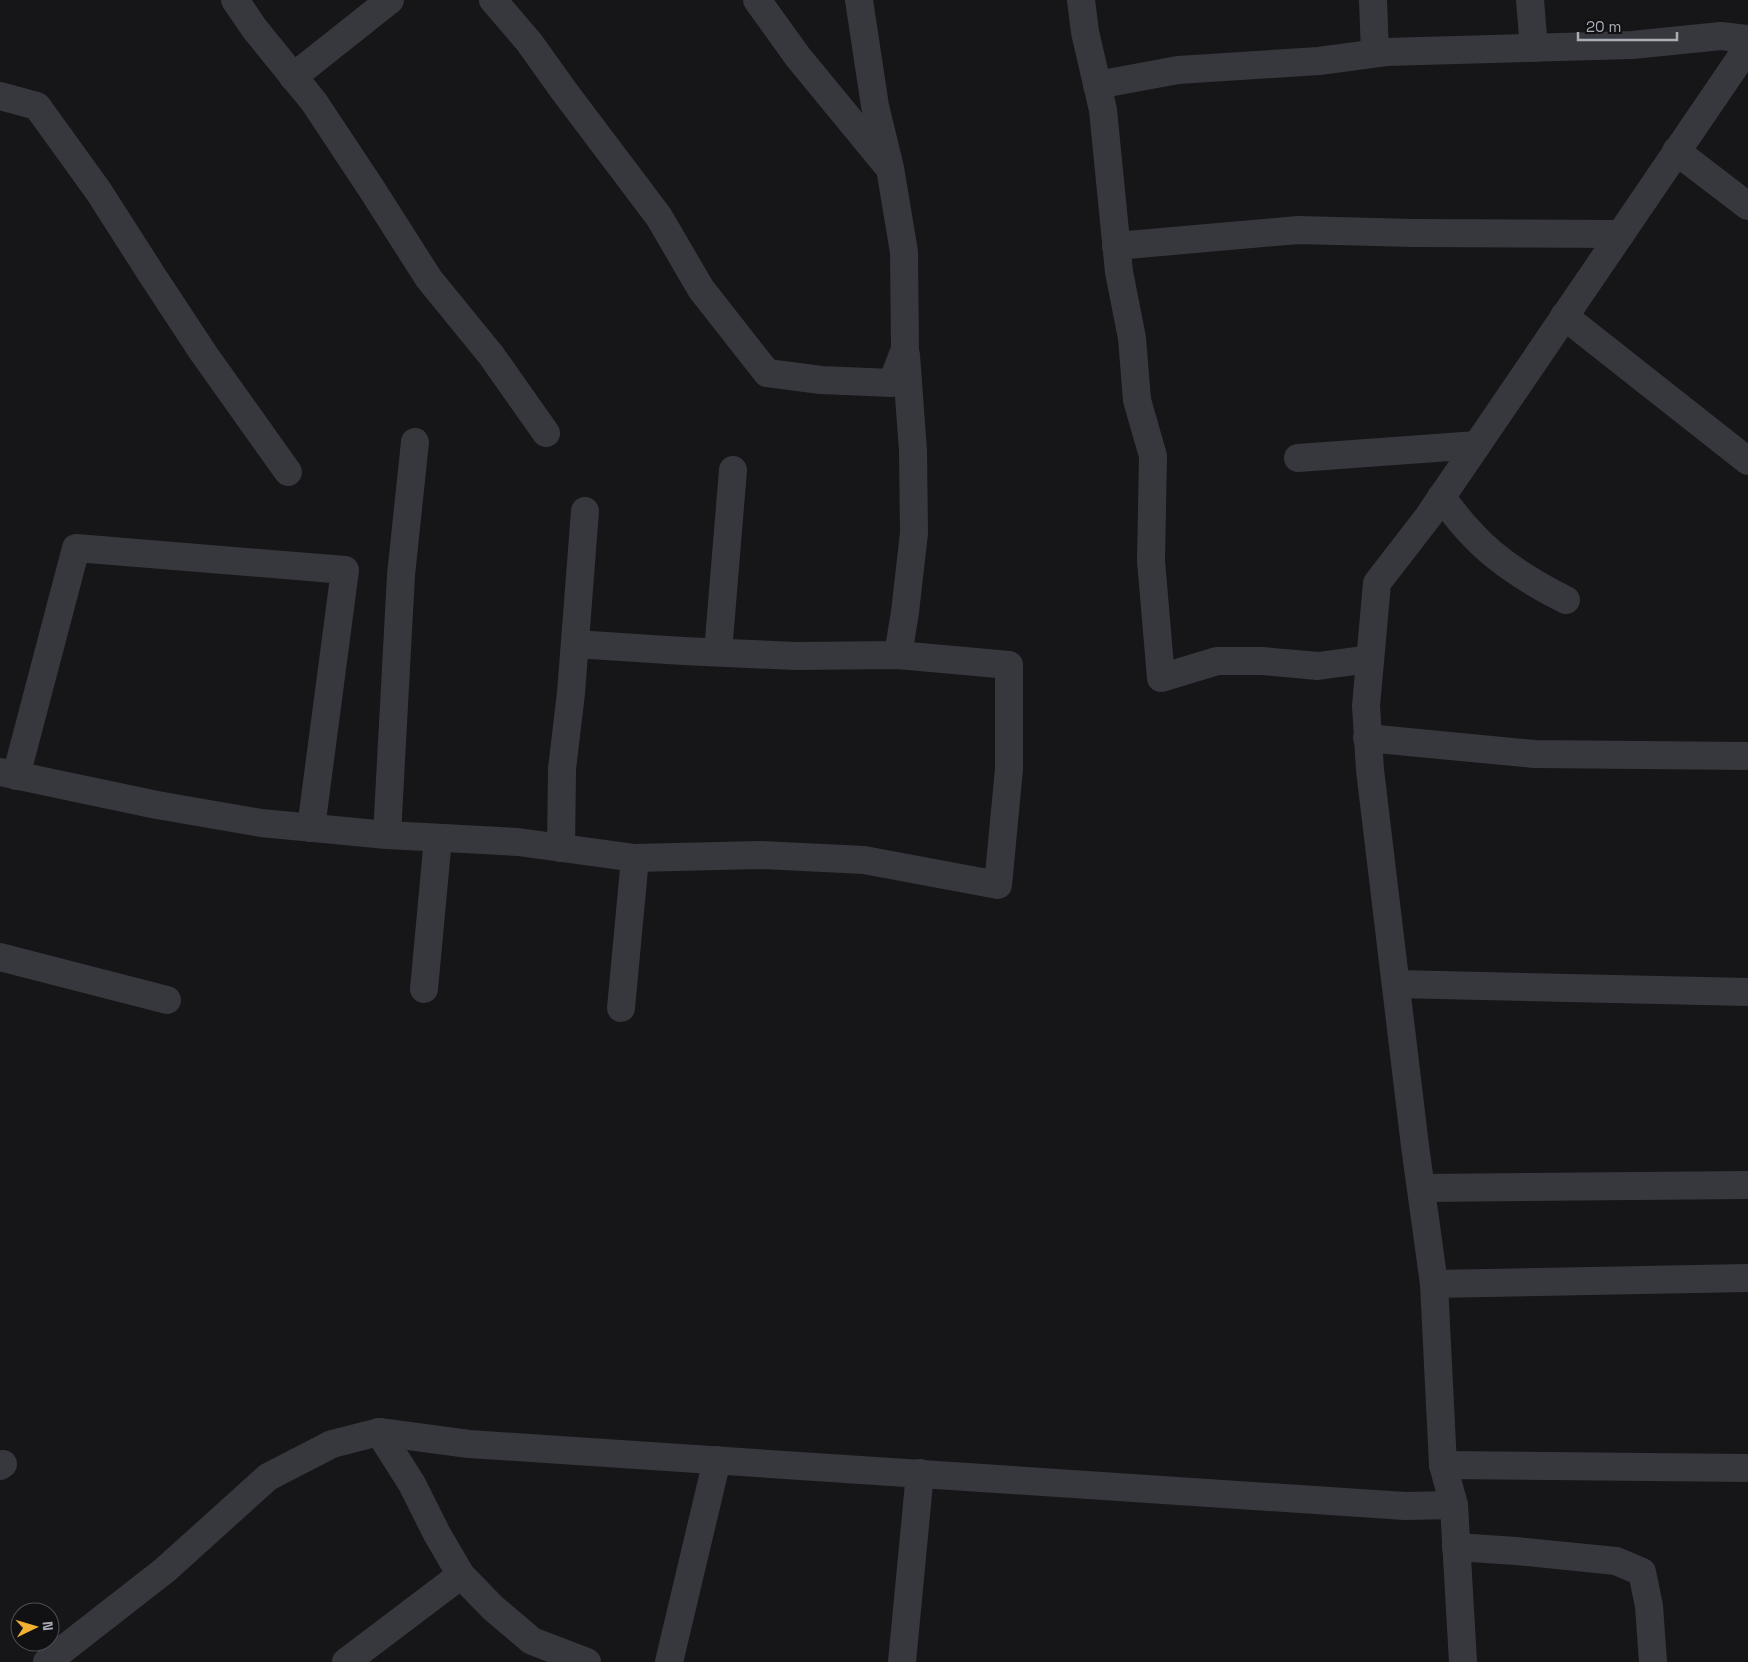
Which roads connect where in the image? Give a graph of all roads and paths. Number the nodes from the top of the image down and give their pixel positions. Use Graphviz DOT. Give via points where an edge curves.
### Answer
graph roads {
  1 [pos="235,0"];
  2 [pos="390,0"];
  3 [pos="493,0"];
  4 [pos="757,0"];
  5 [pos="859,0"];
  6 [pos="1081,0"];
  7 [pos="1372,0"];
  8 [pos="1530,0"];
  9 [pos="1748,39"];
  10 [pos="1534,48"];
  11 [pos="1375,53"];
  12 [pos="1743,62"];
  13 [pos="294,77"];
  14 [pos="1097,85"];
  15 [pos="0,96"];
  16 [pos="1676,151"];
  17 [pos="890,168"];
  18 [pos="1748,206"];
  19 [pos="1621,234"];
  20 [pos="1116,246"];
  21 [pos="1564,316"];
  22 [pos="905,349"];
  23 [pos="546,433"];
  24 [pos="415,442"];
  25 [pos="1476,445"];
  26 [pos="1298,458"];
  27 [pos="1748,461"];
  28 [pos="733,470"];
  29 [pos="288,472"];
  30 [pos="1441,497"];
  31 [pos="585,511"];
  32 [pos="1566,600"];
  33 [pos="575,644"];
  34 [pos="718,652"];
  35 [pos="898,655"];
  36 [pos="1370,659"];
  37 [pos="1368,738"];
  38 [pos="1748,756"];
  39 [pos="8,774"];
  40 [pos="311,828"];
  41 [pos="387,835"];
  42 [pos="438,838"];
  43 [pos="561,848"];
  44 [pos="634,858"];
  45 [pos="0,957"];
  46 [pos="1396,984"];
  47 [pos="424,989"];
  48 [pos="1748,992"];
  49 [pos="167,1000"];
  50 [pos="621,1008"];
  51 [pos="1748,1186"];
  52 [pos="1422,1188"];
  53 [pos="1748,1278"];
  54 [pos="1434,1284"];
  55 [pos="379,1432"];
  56 [pos="717,1460"];
  57 [pos="1443,1465"];
  58 [pos="1748,1468"];
  59 [pos="920,1473"];
  60 [pos="1454,1505"];
  61 [pos="1456,1547"];
  62 [pos="461,1575"];
  63 [pos="549,1656"];
  64 [pos="47,1662"];
  65 [pos="346,1662"];
  66 [pos="587,1662"];
  67 [pos="669,1662"];
  68 [pos="902,1662"];
  69 [pos="1463,1662"];
  70 [pos="1653,1662"];
  1 -- 13 [label="street"];
  2 -- 13 [label="street"];
  3 -- 22 [label="street" via="529,42 659,217 701,289 767,373 822,380 892,383"];
  4 -- 17 [label="street" via="804,64"];
  5 -- 17 [label="street" via="875,106"];
  6 -- 14 [label="street" via="1084,32"];
  7 -- 11 [label="street"];
  8 -- 10 [label="street"];
  9 -- 10 [label="street" via="1720,36 1632,45"];
  10 -- 11 [label="street"];
  11 -- 14 [label="street" via="1178,70"];
  12 -- 16 [label="street"];
  13 -- 23 [label="street" via="314,102 429,279 491,354"];
  14 -- 20 [label="street" via="1103,110"];
  15 -- 29 [label="street" via="37,106 99,192 204,354"];
  16 -- 18 [label="street"];
  16 -- 19 [label="street"];
  17 -- 22 [label="street" via="904,252"];
  19 -- 20 [label="street" via="1298,230"];
  19 -- 21 [label="street"];
  20 -- 36 [label="street" via="1132,338 1137,400 1153,456 1151,561 1161,678 1217,661 1318,666"];
  21 -- 25 [label="street"];
  21 -- 27 [label="street"];
  22 -- 35 [label="street" via="913,451 914,533"];
  24 -- 41 [label="street" via="400,575"];
  25 -- 26 [label="street"];
  25 -- 30 [label="street"];
  28 -- 34 [label="street"];
  30 -- 32 [label="street" via="1471,534 1502,561"];
  30 -- 36 [label="street" via="1377,583"];
  31 -- 33 [label="street"];
  33 -- 34 [label="street"];
  33 -- 43 [label="street" via="562,769"];
  34 -- 35 [label="street" via="795,656"];
  35 -- 44 [label="street" via="1008,665 1009,768 998,886 864,860 760,855"];
  36 -- 37 [label="street" via="1366,706"];
  37 -- 38 [label="street" via="1534,754"];
  37 -- 46 [label="street"];
  39 -- 40 [label="street" via="157,805"];
  39 -- 40 [label="street" via="76,548 345,570"];
  40 -- 41 [label="street"];
  41 -- 42 [label="street"];
  42 -- 43 [label="street"];
  42 -- 47 [label="street"];
  43 -- 44 [label="street"];
  44 -- 50 [label="street"];
  45 -- 49 [label="street"];
  46 -- 48 [label="street"];
  46 -- 52 [label="street"];
  51 -- 52 [label="street"];
  52 -- 54 [label="street"];
  53 -- 54 [label="street"];
  54 -- 57 [label="street"];
  55 -- 56 [label="street" via="470,1444"];
  55 -- 62 [label="street" via="412,1484"];
  55 -- 64 [label="street" via="332,1444 268,1477 165,1570"];
  56 -- 59 [label="street"];
  56 -- 67 [label="street"];
  57 -- 58 [label="street"];
  57 -- 60 [label="street"];
  59 -- 60 [label="street" via="1405,1506"];
  59 -- 68 [label="street"];
  60 -- 61 [label="street"];
  61 -- 69 [label="street"];
  61 -- 70 [label="street" via="1616,1561 1642,1572 1649,1606"];
  62 -- 63 [label="street" via="493,1608"];
  62 -- 65 [label="street"];
  63 -- 66 [label="street"];
}
